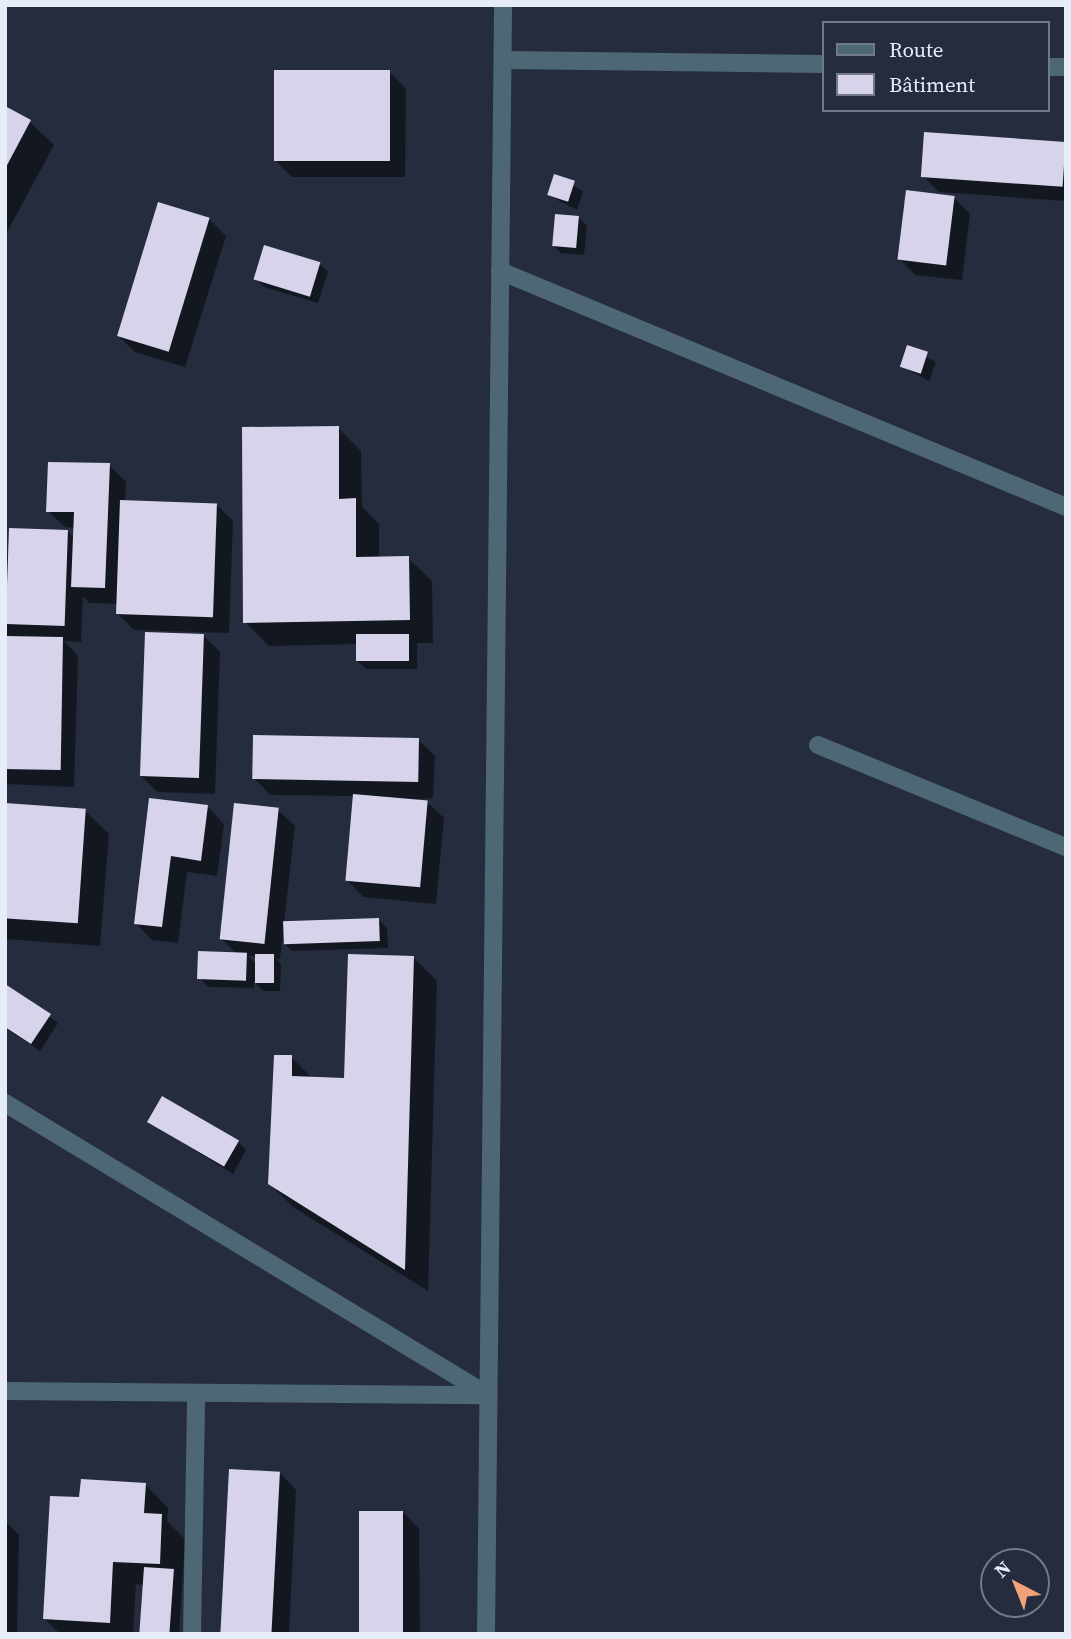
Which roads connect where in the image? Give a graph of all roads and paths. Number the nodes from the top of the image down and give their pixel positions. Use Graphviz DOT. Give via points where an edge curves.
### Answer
graph roads {
  1 [pos="503,5"];
  2 [pos="503,60"];
  3 [pos="822,64"];
  4 [pos="500,271"];
  5 [pos="1066,507"];
  6 [pos="818,745"];
  7 [pos="1066,847"];
  8 [pos="5,1103"];
  9 [pos="5,1391"];
  10 [pos="196,1392"];
  11 [pos="488,1395"];
  12 [pos="192,1634"];
  13 [pos="486,1634"];
  1 -- 2 [label="street"];
  2 -- 3 [label="street"];
  2 -- 4 [label="street"];
  4 -- 5 [label="street"];
  4 -- 11 [label="street"];
  6 -- 7 [label="street"];
  8 -- 11 [label="street"];
  9 -- 10 [label="street"];
  10 -- 11 [label="street"];
  10 -- 12 [label="street"];
  11 -- 13 [label="street"];
}
